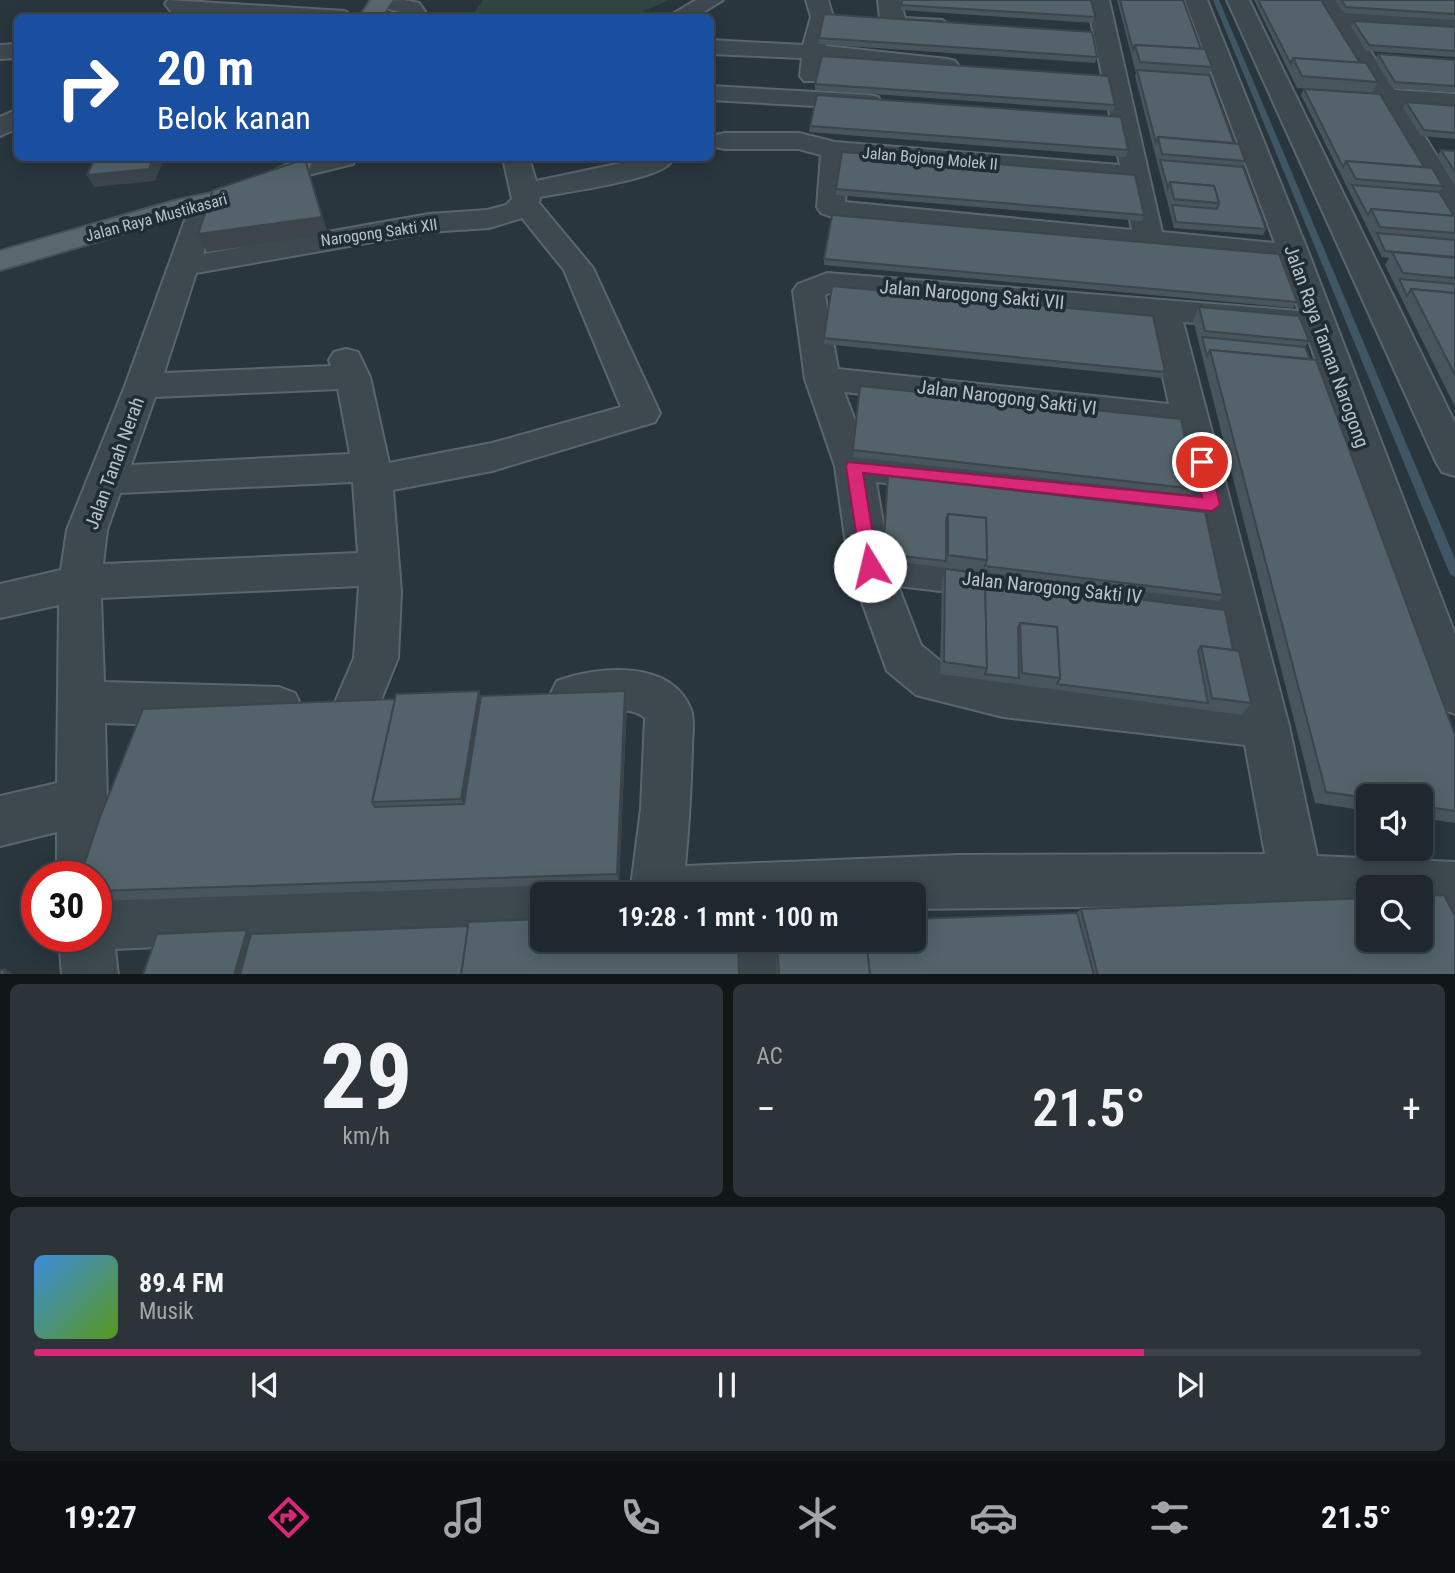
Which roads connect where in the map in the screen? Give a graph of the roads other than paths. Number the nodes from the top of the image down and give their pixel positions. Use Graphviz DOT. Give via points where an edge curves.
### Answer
graph roads {
  1 [pos="180,0"];
  2 [pos="712,0"];
  3 [pos="817,0"];
  4 [pos="889,0"];
  5 [pos="1098,0"];
  6 [pos="1196,0"];
  7 [pos="1238,0"];
  8 [pos="378,6"];
  9 [pos="1333,8"];
  10 [pos="272,14"];
  11 [pos="414,14"];
  12 [pos="684,14"];
  13 [pos="1455,23"];
  14 [pos="963,28"];
  15 [pos="714,47"];
  16 [pos="816,52"];
  17 [pos="1362,56"];
  18 [pos="1389,58"];
  19 [pos="963,67"];
  20 [pos="714,93"];
  21 [pos="1348,94"];
  22 [pos="808,97"];
  23 [pos="1389,97"];
  24 [pos="1455,101"];
  25 [pos="890,103"];
  26 [pos="1095,119"];
  27 [pos="1122,121"];
  28 [pos="725,141"];
  29 [pos="799,141"];
  30 [pos="835,150"];
  31 [pos="322,161"];
  32 [pos="517,161"];
  33 [pos="658,162"];
  34 [pos="299,164"];
  35 [pos="1136,175"];
  36 [pos="524,197"];
  37 [pos="228,198"];
  38 [pos="1454,205"];
  39 [pos="1149,240"];
  40 [pos="1294,254"];
  41 [pos="1358,257"];
  42 [pos="1396,260"];
  43 [pos="0,261"];
  44 [pos="184,265"];
  45 [pos="1164,310"];
  46 [pos="1319,323"];
  47 [pos="822,379"];
  48 [pos="142,386"];
  49 [pos="1192,419"];
  50 [pos="1455,462"];
  51 [pos="854,466"];
  52 [pos="370,473"];
  53 [pos="106,480"];
  54 [pos="1212,505"];
  55 [pos="870,566"];
  56 [pos="379,569"];
  57 [pos="80,583"];
  58 [pos="0,601"];
  59 [pos="1235,607"];
  60 [pos="1455,694"];
  61 [pos="534,697"];
  62 [pos="81,702"];
  63 [pos="411,704"];
  64 [pos="356,707"];
  65 [pos="1265,726"];
  66 [pos="81,802"];
  67 [pos="0,821"];
  68 [pos="83,861"];
  69 [pos="1296,879"];
  70 [pos="659,882"];
  71 [pos="1455,888"];
  72 [pos="926,894"];
  73 [pos="530,902"];
  74 [pos="112,923"];
  75 [pos="88,952"];
  76 [pos="758,952"];
  77 [pos="90,974"];
  78 [pos="759,974"];
  1 -- 10 [label="street" via="176,4 181,9"];
  2 -- 12 [label="street"];
  3 -- 16 [label="street" via="822,16 815,36"];
  4 -- 14 [label="street" via="891,18 899,24"];
  5 -- 27 [label="street" via="1092,37 1115,77"];
  6 -- 40 [label="street, Jalan Raya Taman Narogong" via="1215,80"];
  7 -- 41 [label="street" via="1293,90"];
  8 -- 11 [label="street" via="411,8"];
  9 -- 13 [label="street"];
  9 -- 17 [label="street"];
  15 -- 16 [label="street"];
  16 -- 19 [label="street"];
  16 -- 22 [label="street"];
  17 -- 18 [label="street"];
  17 -- 23 [label="street"];
  20 -- 22 [label="street"];
  21 -- 23 [label="street"];
  22 -- 25 [label="street"];
  22 -- 29 [label="street"];
  23 -- 24 [label="street"];
  23 -- 38 [label="street" via="1431,146"];
  26 -- 27 [label="street"];
  27 -- 35 [label="street"];
  28 -- 29 [label="street, Jalan Bojong Molek II"];
  29 -- 30 [label="street, Jalan Bojong Molek II"];
  30 -- 35 [label="street, Jalan Bojong Molek II"];
  30 -- 39 [label="street" via="831,207 837,210"];
  31 -- 34 [label="street"];
  32 -- 36 [label="street"];
  33 -- 36 [label="street, Narogong Sakti XII"];
  34 -- 37 [label="main road, Jalan Raya Mustikasari" via="277,182"];
  35 -- 39 [label="street"];
  36 -- 44 [label="street, Narogong Sakti XII" via="516,211 489,219 429,223"];
  36 -- 52 [label="street" via="578,268 642,413 492,457"];
  37 -- 43 [label="main road, Jalan Raya Mustikasari"];
  37 -- 44 [label="street, Jalan Tanah Nerah" via="199,220"];
  39 -- 40 [label="street"];
  40 -- 46 [label="street, Jalan Raya Taman Narogong"];
  41 -- 42 [label="street"];
  41 -- 50 [label="street"];
  44 -- 48 [label="street, Jalan Tanah Nerah"];
  45 -- 46 [label="street, Jalan Narogong Sakti VII"];
  45 -- 47 [label="street, Jalan Narogong Sakti VII" via="827,282 809,291"];
  45 -- 49 [label="street"];
  46 -- 60 [label="street, Jalan Raya Taman Narogong"];
  47 -- 49 [label="street, Jalan Narogong Sakti VI"];
  47 -- 51 [label="street, Jalan Narogong Sakti VII"];
  48 -- 52 [label="street" via="349,369"];
  48 -- 53 [label="street, Jalan Tanah Nerah"];
  49 -- 54 [label="street"];
  51 -- 54 [label="street"];
  51 -- 55 [label="street, Jalan Narogong Sakti VII"];
  52 -- 53 [label="street"];
  52 -- 56 [label="street"];
  53 -- 57 [label="street, Jalan Tanah Nerah" via="87,530"];
  54 -- 59 [label="street"];
  55 -- 59 [label="street, Jalan Narogong Sakti IV"];
  55 -- 65 [label="street, Jalan Narogong Sakti VII" via="903,657 932,681 1003,697"];
  56 -- 57 [label="street" via="135,576"];
  56 -- 64 [label="street" via="376,661"];
  57 -- 58 [label="street"];
  57 -- 62 [label="street, Jalan Tanah Nerah"];
  59 -- 65 [label="street"];
  61 -- 70 [label="street" via="644,690 663,701 669,713"];
  62 -- 64 [label="street" via="304,710"];
  62 -- 66 [label="street, Jalan Tanah Nerah"];
  63 -- 64 [label="street"];
  65 -- 69 [label="street"];
  66 -- 67 [label="street"];
  66 -- 68 [label="street, Jalan Tanah Nerah"];
  69 -- 71 [label="street"];
  69 -- 72 [label="street" via="1090,880"];
  73 -- 74 [label="street"];
  75 -- 77 [label="street"];
  76 -- 78 [label="street"];
}
